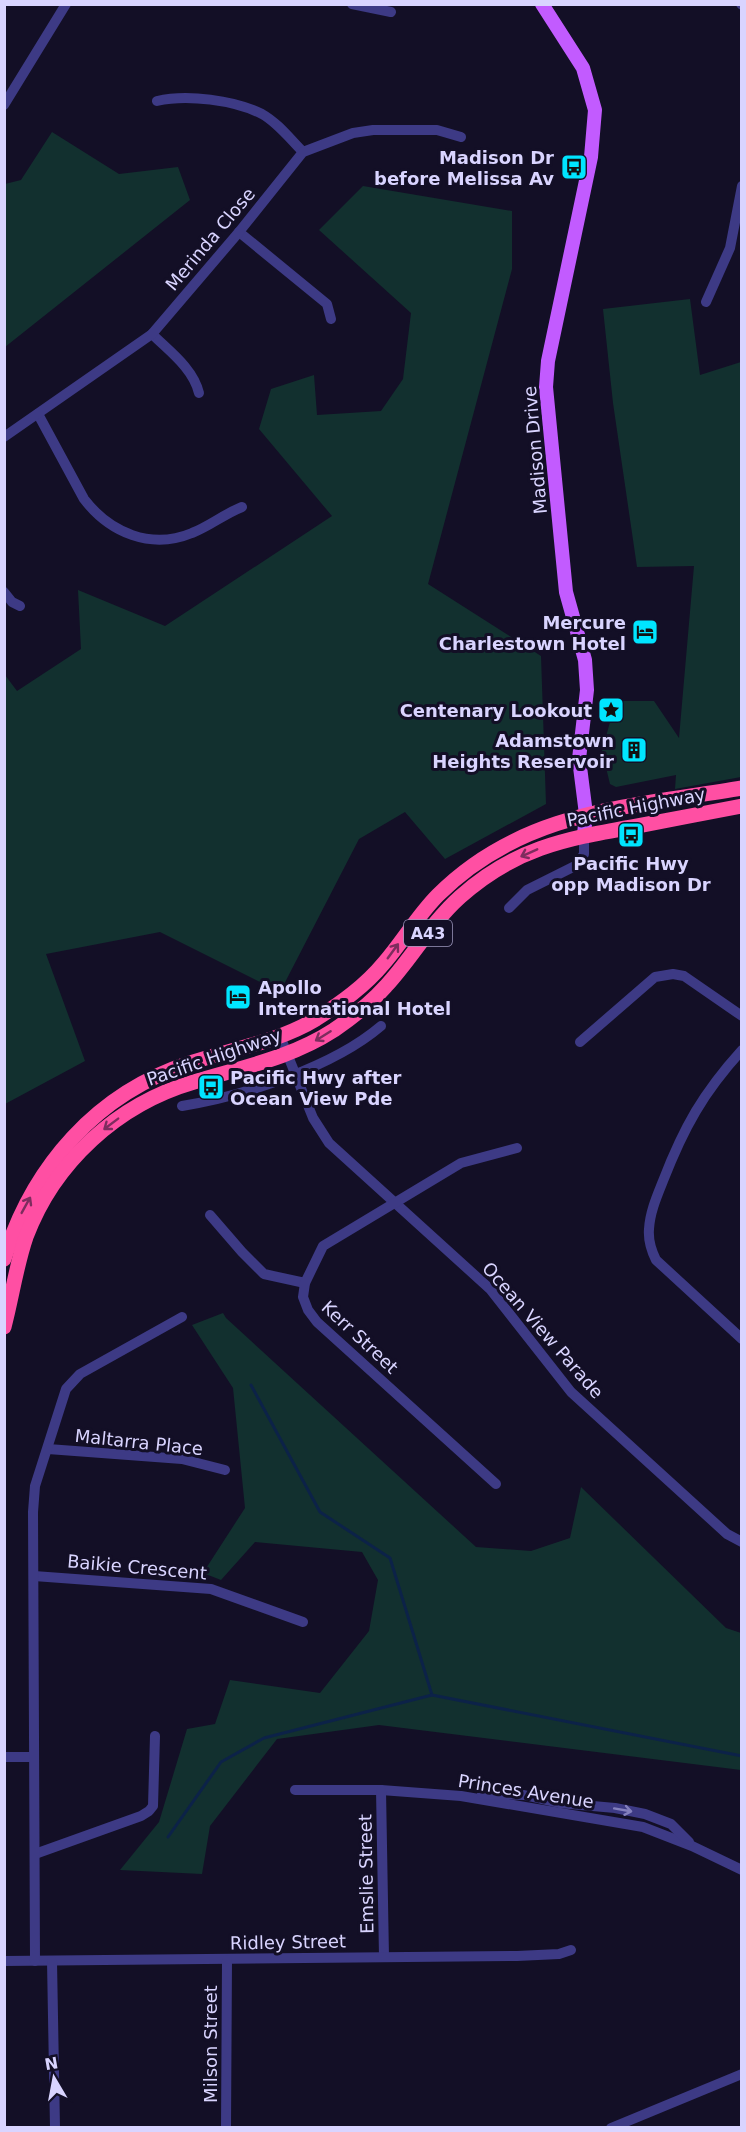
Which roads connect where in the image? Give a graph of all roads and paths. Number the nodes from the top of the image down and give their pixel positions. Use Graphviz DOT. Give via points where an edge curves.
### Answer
graph roads {
  1 [pos="66,4"];
  2 [pos="352,4"];
  3 [pos="542,4"];
  4 [pos="391,12"];
  5 [pos="157,101"];
  6 [pos="4,105"];
  7 [pos="461,137"];
  8 [pos="303,152"];
  9 [pos="741,186"];
  10 [pos="239,232"];
  11 [pos="730,248"];
  12 [pos="741,251"];
  13 [pos="706,302"];
  14 [pos="331,319"];
  15 [pos="152,334"];
  16 [pos="198,393"];
  17 [pos="38,414"];
  18 [pos="4,437"];
  19 [pos="242,507"];
  20 [pos="4,592"];
  21 [pos="20,606"];
  22 [pos="741,788"];
  23 [pos="741,806"];
  24 [pos="586,814"];
  25 [pos="584,835"];
  26 [pos="509,908"];
  27 [pos="741,1016"];
  28 [pos="381,1026"];
  29 [pos="280,1036"];
  30 [pos="580,1042"];
  31 [pos="741,1050"];
  32 [pos="288,1054"];
  33 [pos="296,1075"];
  34 [pos="182,1106"];
  35 [pos="517,1148"];
  36 [pos="394,1203"];
  37 [pos="210,1215"];
  38 [pos="4,1259"];
  39 [pos="305,1283"];
  40 [pos="182,1317"];
  41 [pos="4,1327"];
  42 [pos="741,1339"];
  43 [pos="48,1449"];
  44 [pos="225,1470"];
  45 [pos="496,1484"];
  46 [pos="741,1542"];
  47 [pos="34,1576"];
  48 [pos="303,1622"];
  49 [pos="155,1736"];
  50 [pos="4,1757"];
  51 [pos="34,1757"];
  52 [pos="295,1790"];
  53 [pos="381,1790"];
  54 [pos="35,1854"];
  55 [pos="741,1870"];
  56 [pos="571,1950"];
  57 [pos="384,1957"];
  58 [pos="227,1960"];
  59 [pos="4,1961"];
  60 [pos="35,1961"];
  61 [pos="52,1961"];
  62 [pos="741,2074"];
  63 [pos="55,2127"];
  64 [pos="226,2127"];
  65 [pos="611,2127"];
  1 -- 6 [label="street"];
  2 -- 4 [label="street"];
  3 -- 24 [label="main road, Madison Drive" via="583,68 595,110 591,157 548,361 546,387 567,592 585,660 587,690 579,759"];
  5 -- 8 [label="street" via="201,99 247,108 273,122"];
  7 -- 8 [label="street" via="437,130 373,130 353,133"];
  8 -- 10 [label="street, Merinda Close"];
  9 -- 11 [label="street"];
  10 -- 14 [label="street" via="327,304"];
  10 -- 15 [label="street, Merinda Close"];
  11 -- 12 [label="street"];
  11 -- 13 [label="street"];
  15 -- 16 [label="street" via="185,366"];
  15 -- 17 [label="street, Merinda Close"];
  17 -- 18 [label="street, Merinda Close"];
  17 -- 19 [label="street" via="84,499 120,531 134,537 177,538"];
  20 -- 21 [label="street"];
  22 -- 24 [label="highway, Pacific Highway / A43"];
  23 -- 25 [label="highway, Pacific Highway / A43"];
  24 -- 25 [label="main road, Madison Drive"];
  29 -- 24 [label="highway, Pacific Highway / A43, one-way" via="309,1023 356,990 383,964 438,895 476,863 534,831"];
  25 -- 26 [label="street" via="584,854 578,865 527,890"];
  25 -- 32 [label="highway, Pacific Highway / A43, one-way" via="522,855 480,881 459,897 387,986 365,1007 317,1041"];
  27 -- 30 [label="street" via="684,976 663,975 648,982"];
  28 -- 33 [label="street, Pacific Highway" via="354,1047"];
  29 -- 32 [label="street, Ocean View Parade"];
  38 -- 29 [label="highway, Pacific Highway / A43, one-way" via="23,1210 51,1162 85,1124 161,1073"];
  31 -- 42 [label="street" via="708,1090 685,1127 654,1203 648,1232 656,1260"];
  32 -- 33 [label="street, Ocean View Parade"];
  32 -- 41 [label="highway, Pacific Highway / A43, one-way" via="161,1093 139,1104 84,1146 51,1189 26,1238"];
  33 -- 34 [label="street, Pacific Highway"];
  33 -- 36 [label="street, Ocean View Parade" via="329,1143"];
  35 -- 36 [label="street" via="462,1163"];
  36 -- 39 [label="street" via="323,1246"];
  36 -- 46 [label="street, Ocean View Parade" via="490,1289 571,1392 727,1534"];
  37 -- 39 [label="street" via="264,1274"];
  39 -- 45 [label="street, Kerr Street" via="303,1297 317,1322"];
  40 -- 43 [label="street" via="71,1382"];
  43 -- 44 [label="street, Maltarra Place" via="182,1459"];
  43 -- 47 [label="street" via="35,1486"];
  47 -- 48 [label="street, Baikie Crescent" via="211,1589"];
  47 -- 51 [label="street"];
  49 -- 54 [label="street" via="153,1806 149,1811"];
  50 -- 51 [label="street"];
  51 -- 54 [label="street"];
  52 -- 53 [label="street, Princes Avenue"];
  53 -- 55 [label="street, Princes Avenue" via="461,1796 643,1827"];
  53 -- 57 [label="street, Emslie Street"];
  54 -- 60 [label="street"];
  56 -- 57 [label="street, Ridley Street" via="517,1956"];
  57 -- 58 [label="street, Ridley Street"];
  58 -- 61 [label="street, Ridley Street"];
  58 -- 64 [label="street, Milson Street"];
  59 -- 60 [label="street, Ridley Street"];
  60 -- 61 [label="street, Ridley Street"];
  61 -- 63 [label="street"];
  62 -- 65 [label="street"];
}
